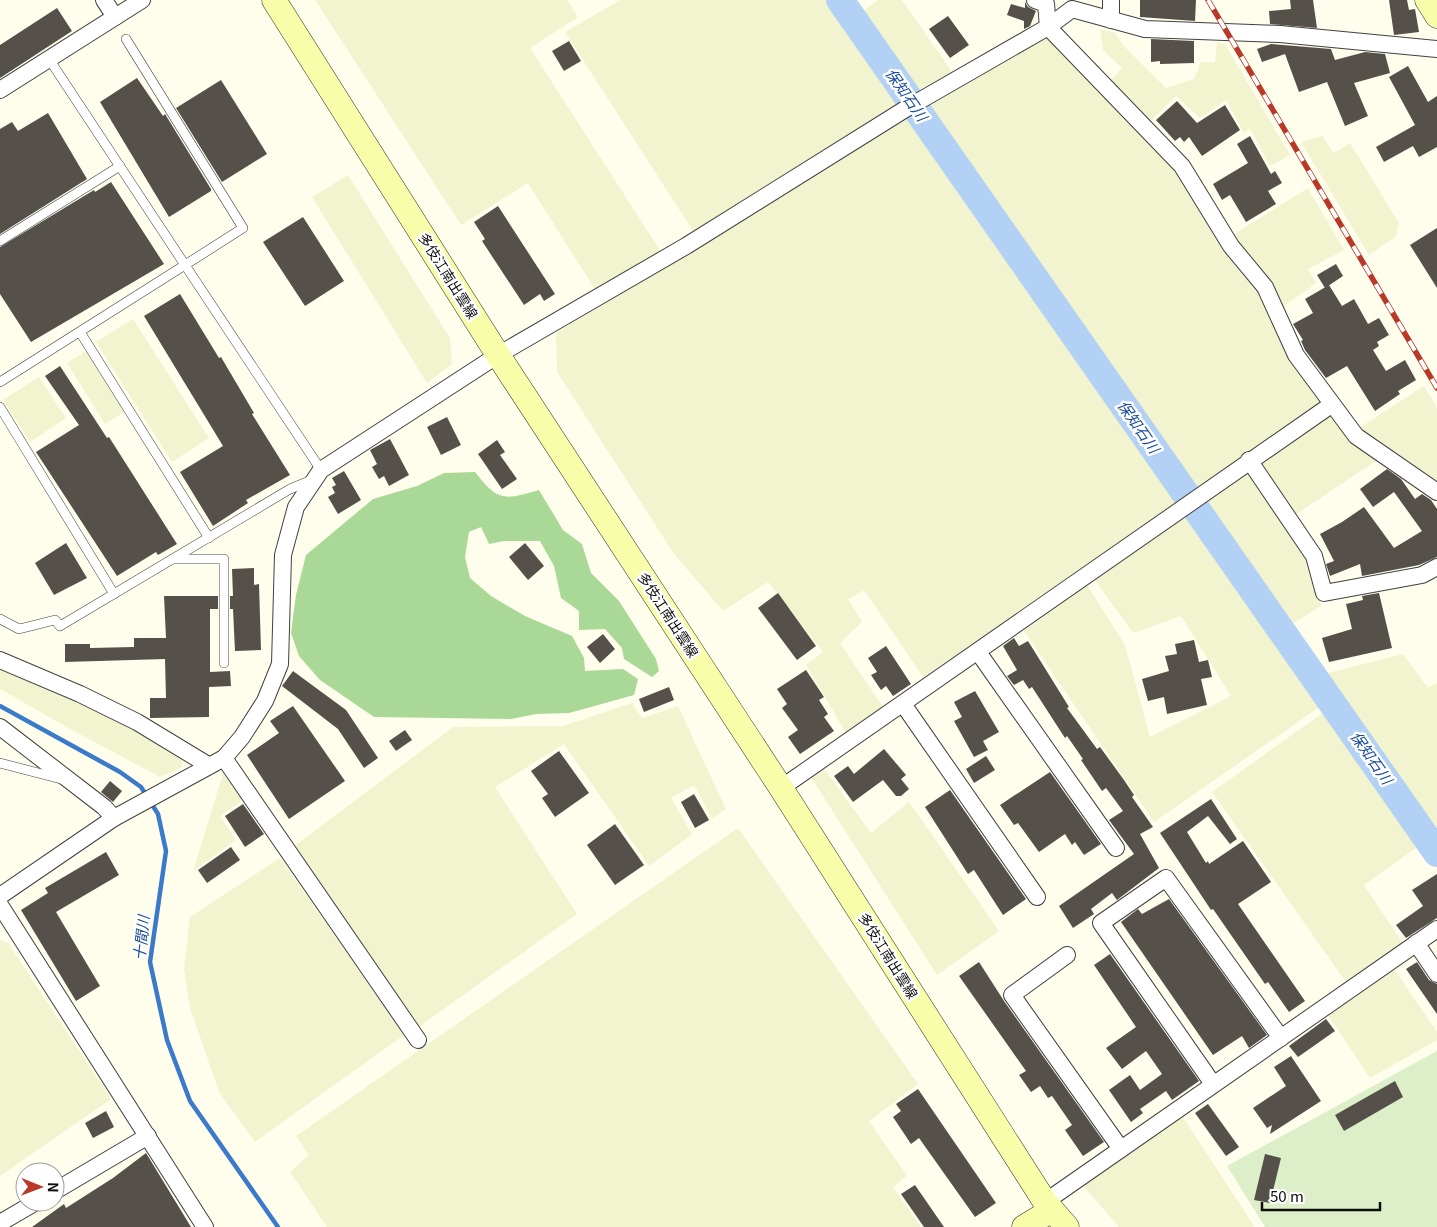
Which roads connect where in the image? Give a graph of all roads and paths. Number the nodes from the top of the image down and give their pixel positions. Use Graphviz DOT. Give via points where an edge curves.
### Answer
graph roads {
  1 [pos="104,0"];
  2 [pos="142,0"];
  3 [pos="274,0"];
  4 [pos="1035,0"];
  5 [pos="1111,0"];
  6 [pos="1427,0"];
  7 [pos="1437,16"];
  8 [pos="115,17"];
  9 [pos="1111,20"];
  10 [pos="1048,27"];
  11 [pos="126,39"];
  12 [pos="1437,49"];
  13 [pos="49,58"];
  14 [pos="0,90"];
  15 [pos="120,166"];
  16 [pos="0,241"];
  17 [pos="185,265"];
  18 [pos="80,332"];
  19 [pos="498,355"];
  20 [pos="0,382"];
  21 [pos="1331,405"];
  22 [pos="0,407"];
  23 [pos="1249,460"];
  24 [pos="318,474"];
  25 [pos="1437,492"];
  26 [pos="209,538"];
  27 [pos="173,559"];
  28 [pos="1437,567"];
  29 [pos="114,594"];
  30 [pos="0,619"];
  31 [pos="978,652"];
  32 [pos="0,660"];
  33 [pos="224,663"];
  34 [pos="903,704"];
  35 [pos="0,727"];
  36 [pos="224,758"];
  37 [pos="0,762"];
  38 [pos="208,765"];
  39 [pos="68,781"];
  40 [pos="781,788"];
  41 [pos="114,818"];
  42 [pos="1116,848"];
  43 [pos="0,896"];
  44 [pos="1037,897"];
  45 [pos="0,905"];
  46 [pos="1437,929"];
  47 [pos="1416,943"];
  48 [pos="1067,955"];
  49 [pos="1437,974"];
  50 [pos="1280,1038"];
  51 [pos="418,1040"];
  52 [pos="1213,1084"];
  53 [pos="148,1136"];
  54 [pos="1121,1149"];
  55 [pos="65,1185"];
  56 [pos="1048,1206"];
  57 [pos="19,1212"];
  58 [pos="0,1223"];
  59 [pos="205,1227"];
  60 [pos="1024,1227"];
  61 [pos="1067,1227"];
  1 -- 8 [label="street"];
  2 -- 8 [label="street"];
  3 -- 19 [label="main road, 多伎江南出雲線"];
  4 -- 10 [label="street" via="1046,4"];
  5 -- 9 [label="street"];
  6 -- 7 [label="main road"];
  8 -- 13 [label="street"];
  9 -- 10 [label="street" via="1072,9"];
  9 -- 12 [label="street" via="1145,29 1280,34"];
  10 -- 19 [label="street" via="907,108 686,246"];
  10 -- 21 [label="street" via="1182,166 1231,246 1265,287 1296,355"];
  11 -- 17 [label="lane" via="243,228"];
  13 -- 14 [label="street"];
  13 -- 15 [label="lane"];
  15 -- 16 [label="lane"];
  15 -- 17 [label="lane"];
  17 -- 18 [label="lane"];
  17 -- 24 [label="lane"];
  18 -- 20 [label="lane"];
  18 -- 26 [label="lane"];
  19 -- 24 [label="street"];
  19 -- 40 [label="main road, 多伎江南出雲線"];
  21 -- 23 [label="street"];
  21 -- 25 [label="street" via="1356,436"];
  22 -- 29 [label="lane"];
  23 -- 28 [label="street" via="1314,556 1324,593 1422,575"];
  23 -- 31 [label="street"];
  24 -- 26 [label="lane"];
  24 -- 36 [label="street" via="296,507 284,555 280,664 265,701"];
  26 -- 27 [label="lane"];
  27 -- 29 [label="lane"];
  27 -- 33 [label="lane" via="224,559"];
  29 -- 30 [label="lane" via="60,626 55,620 19,629"];
  31 -- 34 [label="street"];
  31 -- 42 [label="street"];
  32 -- 38 [label="street" via="129,718"];
  34 -- 40 [label="street"];
  34 -- 44 [label="street"];
  35 -- 39 [label="street"];
  36 -- 38 [label="street"];
  36 -- 51 [label="street"];
  37 -- 39 [label="lane"];
  38 -- 41 [label="street"];
  39 -- 41 [label="street"];
  40 -- 56 [label="main road, 多伎江南出雲線"];
  41 -- 43 [label="street"];
  45 -- 53 [label="street"];
  46 -- 47 [label="street"];
  47 -- 49 [label="street"];
  47 -- 50 [label="street"];
  48 -- 54 [label="street" via="1012,995"];
  50 -- 52 [label="street"];
  50 -- 52 [label="street" via="1166,878 1101,923"];
  52 -- 54 [label="street"];
  53 -- 55 [label="street"];
  53 -- 59 [label="street"];
  54 -- 56 [label="street"];
  56 -- 60 [label="main road"];
  56 -- 61 [label="main road, 多伎江南出雲線"];
  57 -- 58 [label="street"];
}
